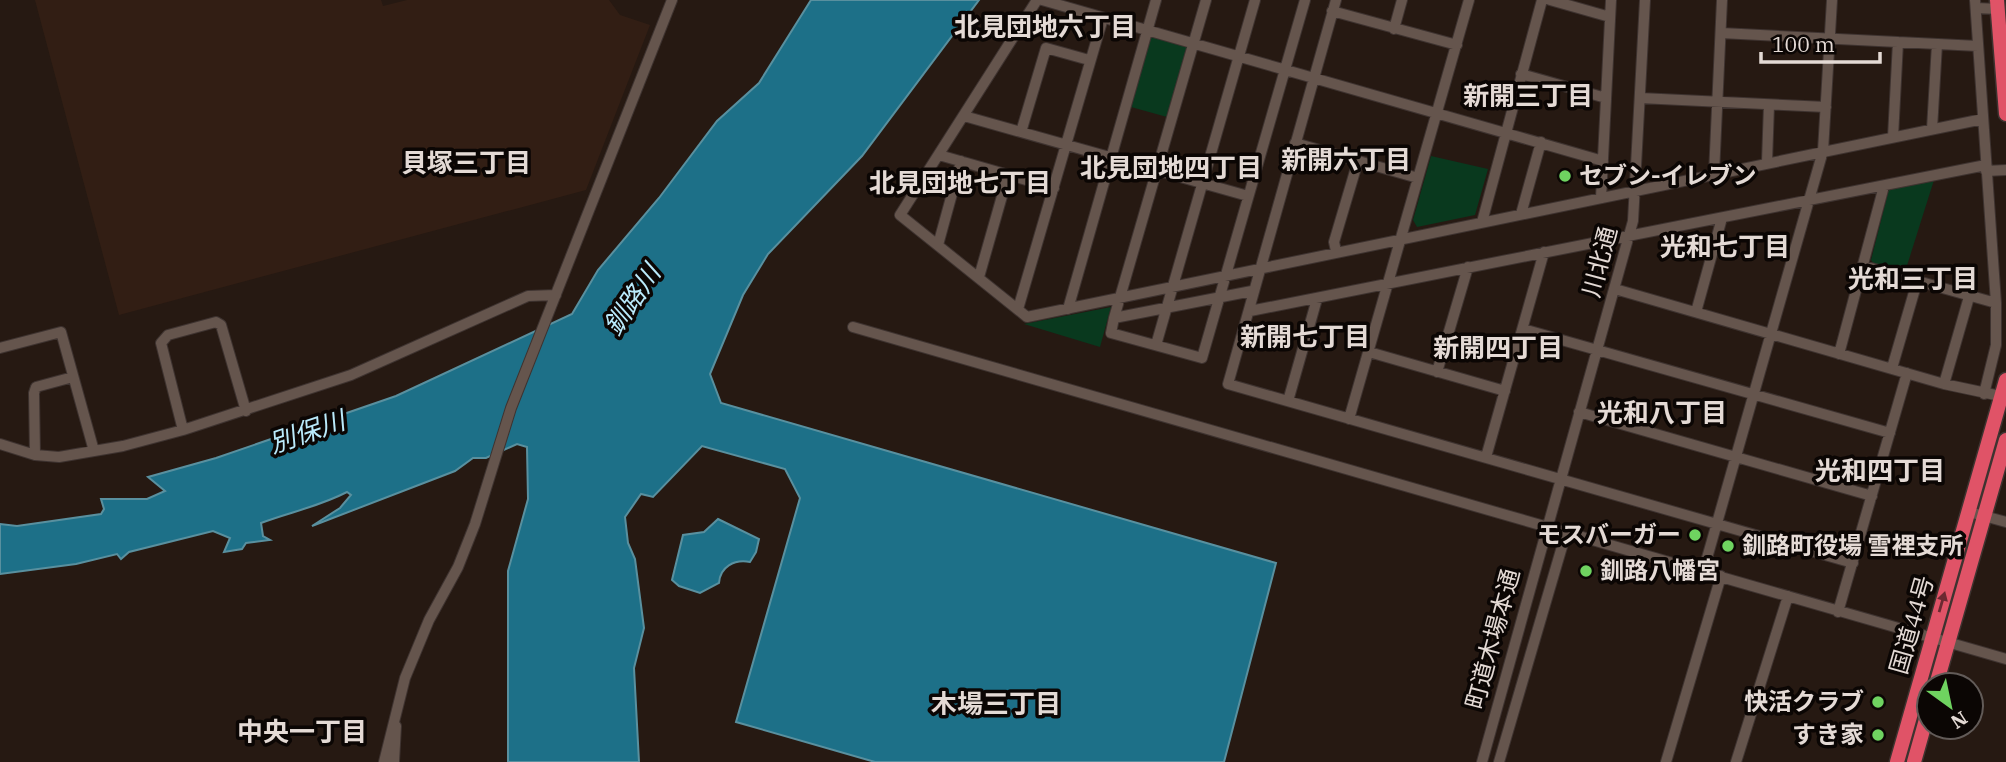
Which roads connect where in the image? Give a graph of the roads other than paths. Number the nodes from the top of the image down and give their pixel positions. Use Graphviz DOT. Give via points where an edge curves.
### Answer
graph roads {
  1 [pos="672,0"];
  2 [pos="1040,0"];
  3 [pos="1156,0"];
  4 [pos="1206,0"];
  5 [pos="1255,0"];
  6 [pos="1305,0"];
  7 [pos="1402,0"];
  8 [pos="1469,0"];
  9 [pos="1542,0"];
  10 [pos="1550,0"];
  11 [pos="1611,0"];
  12 [pos="1645,0"];
  13 [pos="1722,0"];
  14 [pos="1832,0"];
  15 [pos="1975,4"];
  16 [pos="1334,5"];
  17 [pos="2000,10"];
  18 [pos="1610,17"];
  19 [pos="1103,18"];
  20 [pos="1394,29"];
  21 [pos="1147,30"];
  22 [pos="1721,33"];
  23 [pos="1829,39"];
  24 [pos="1898,42"];
  25 [pos="1193,43"];
  26 [pos="1457,44"];
  27 [pos="1937,44"];
  28 [pos="1978,46"];
  29 [pos="1239,56"];
  30 [pos="1089,60"];
  31 [pos="1285,69"];
  32 [pos="1521,74"];
  33 [pos="1313,78"];
  34 [pos="1606,98"];
  35 [pos="1640,98"];
  36 [pos="1716,102"];
  37 [pos="1769,105"];
  38 [pos="1826,107"];
  39 [pos="1436,112"];
  40 [pos="2006,114"];
  41 [pos="964,116"];
  42 [pos="1983,119"];
  43 [pos="1932,129"];
  44 [pos="1021,132"];
  45 [pos="1506,132"];
  46 [pos="1893,137"];
  47 [pos="1541,142"];
  48 [pos="1295,143"];
  49 [pos="1066,145"];
  50 [pos="1824,150"];
  51 [pos="939,155"];
  52 [pos="1112,158"];
  53 [pos="961,161"];
  54 [pos="1358,161"];
  55 [pos="1603,161"];
  56 [pos="1767,162"];
  57 [pos="1986,168"];
  58 [pos="2006,170"];
  59 [pos="1157,172"];
  60 [pos="1714,174"];
  61 [pos="1009,175"];
  62 [pos="1418,178"];
  63 [pos="1202,184"];
  64 [pos="1884,186"];
  65 [pos="1054,188"];
  66 [pos="1635,189"];
  67 [pos="1248,196"];
  68 [pos="1601,198"];
  69 [pos="1809,200"];
  70 [pos="1521,214"];
  71 [pos="1722,218"];
  72 [pos="1482,222"];
  73 [pos="1629,236"];
  74 [pos="1402,237"];
  75 [pos="938,245"];
  76 [pos="1336,251"];
  77 [pos="1544,252"];
  78 [pos="1864,266"];
  79 [pos="1468,267"];
  80 [pos="1259,269"];
  81 [pos="979,276"];
  82 [pos="1225,278"];
  83 [pos="1917,282"];
  84 [pos="1388,283"];
  85 [pos="1172,289"];
  86 [pos="1615,289"];
  87 [pos="1252,291"];
  88 [pos="556,295"];
  89 [pos="1969,297"];
  90 [pos="1119,299"];
  91 [pos="1220,299"];
  92 [pos="1317,299"];
  93 [pos="1996,303"];
  94 [pos="1018,309"];
  95 [pos="1068,309"];
  96 [pos="1168,309"];
  97 [pos="1250,311"];
  98 [pos="1696,312"];
  99 [pos="1114,318"];
  100 [pos="853,327"];
  101 [pos="1523,329"];
  102 [pos="1770,334"];
  103 [pos="1156,345"];
  104 [pos="0,348"];
  105 [pos="1597,351"];
  106 [pos="1369,352"];
  107 [pos="1839,354"];
  108 [pos="1892,368"];
  109 [pos="1437,372"];
  110 [pos="1907,373"];
  111 [pos="73,377"];
  112 [pos="2006,380"];
  113 [pos="1944,384"];
  114 [pos="1506,391"];
  115 [pos="1984,394"];
  116 [pos="1753,395"];
  117 [pos="2003,397"];
  118 [pos="1288,401"];
  119 [pos="246,411"];
  120 [pos="1579,412"];
  121 [pos="1349,419"];
  122 [pos="183,430"];
  123 [pos="1890,433"];
  124 [pos="2006,440"];
  125 [pos="0,444"];
  126 [pos="94,452"];
  127 [pos="35,455"];
  128 [pos="1486,457"];
  129 [pos="1736,457"];
  130 [pos="1560,478"];
  131 [pos="1872,496"];
  132 [pos="1969,512"];
  133 [pos="1985,516"];
  134 [pos="2006,522"];
  135 [pos="1717,524"];
  136 [pos="1545,527"];
  137 [pos="1566,533"];
  138 [pos="1853,563"];
  139 [pos="1703,572"];
  140 [pos="1721,576"];
  141 [pos="1788,596"];
  142 [pos="1838,612"];
  143 [pos="1932,638"];
  144 [pos="1948,643"];
  145 [pos="2006,659"];
  146 [pos="1940,671"];
  147 [pos="397,705"];
  148 [pos="1919,741"];
  149 [pos="384,762"];
  150 [pos="394,762"];
  151 [pos="1482,762"];
  152 [pos="1499,762"];
  153 [pos="1666,762"];
  154 [pos="1736,762"];
  155 [pos="1896,762"];
  156 [pos="1913,762"];
  1 -- 88 [label="street"];
  2 -- 19 [label="street"];
  2 -- 41 [label="street"];
  3 -- 21 [label="street"];
  4 -- 25 [label="street"];
  5 -- 29 [label="street"];
  6 -- 31 [label="street"];
  7 -- 20 [label="street"];
  8 -- 26 [label="street"];
  9 -- 32 [label="street"];
  10 -- 18 [label="street"];
  11 -- 18 [label="street"];
  12 -- 35 [label="street, 川北通"];
  13 -- 22 [label="street"];
  14 -- 23 [label="street"];
  15 -- 17 [label="street"];
  15 -- 28 [label="street"];
  16 -- 20 [label="street"];
  16 -- 33 [label="street"];
  17 -- 40 [label="highway"];
  18 -- 34 [label="street"];
  19 -- 21 [label="street"];
  19 -- 30 [label="street"];
  20 -- 26 [label="street"];
  21 -- 25 [label="street"];
  21 -- 52 [label="street"];
  22 -- 23 [label="street"];
  22 -- 36 [label="street"];
  23 -- 24 [label="street"];
  23 -- 38 [label="street"];
  24 -- 27 [label="street"];
  24 -- 46 [label="street"];
  25 -- 29 [label="street"];
  25 -- 59 [label="street"];
  26 -- 39 [label="street"];
  27 -- 28 [label="street"];
  27 -- 43 [label="street"];
  28 -- 42 [label="street"];
  29 -- 31 [label="street"];
  29 -- 63 [label="street"];
  30 -- 44 [label="street" via="1046,48"];
  30 -- 49 [label="street"];
  31 -- 33 [label="street"];
  31 -- 67 [label="street"];
  32 -- 34 [label="street"];
  32 -- 45 [label="street"];
  33 -- 39 [label="street"];
  33 -- 48 [label="street"];
  34 -- 55 [label="street"];
  35 -- 36 [label="street"];
  35 -- 66 [label="street, 川北通"];
  36 -- 37 [label="street"];
  36 -- 60 [label="street"];
  37 -- 38 [label="street"];
  37 -- 56 [label="street"];
  38 -- 50 [label="street"];
  39 -- 45 [label="street"];
  39 -- 62 [label="street"];
  41 -- 44 [label="street"];
  41 -- 51 [label="street"];
  42 -- 43 [label="street"];
  42 -- 57 [label="street"];
  43 -- 46 [label="street"];
  44 -- 49 [label="street"];
  45 -- 47 [label="street"];
  45 -- 72 [label="street"];
  46 -- 50 [label="street"];
  47 -- 55 [label="street"];
  47 -- 70 [label="street"];
  48 -- 54 [label="street"];
  48 -- 80 [label="street"];
  49 -- 52 [label="street"];
  49 -- 65 [label="street"];
  50 -- 56 [label="street"];
  50 -- 69 [label="street"];
  51 -- 53 [label="street"];
  51 -- 75 [label="street" via="900,215"];
  52 -- 59 [label="street"];
  52 -- 95 [label="street"];
  53 -- 61 [label="street"];
  53 -- 75 [label="street"];
  54 -- 62 [label="street"];
  54 -- 76 [label="street" via="1334,242"];
  55 -- 68 [label="street"];
  56 -- 60 [label="street"];
  57 -- 58 [label="street"];
  57 -- 64 [label="street"];
  57 -- 93 [label="street"];
  59 -- 63 [label="street"];
  59 -- 90 [label="street"];
  60 -- 66 [label="street"];
  61 -- 65 [label="street"];
  61 -- 81 [label="street"];
  62 -- 74 [label="street"];
  63 -- 67 [label="street"];
  63 -- 85 [label="street"];
  64 -- 69 [label="street"];
  64 -- 78 [label="street"];
  65 -- 94 [label="street"];
  66 -- 68 [label="street"];
  66 -- 73 [label="street, 川北通"];
  67 -- 82 [label="street"];
  68 -- 70 [label="street"];
  69 -- 71 [label="street"];
  69 -- 102 [label="street"];
  70 -- 72 [label="street"];
  71 -- 73 [label="street"];
  71 -- 98 [label="street"];
  72 -- 74 [label="street"];
  73 -- 77 [label="street"];
  73 -- 86 [label="street, 川北通"];
  74 -- 76 [label="street"];
  74 -- 84 [label="street"];
  75 -- 81 [label="street"];
  76 -- 80 [label="street"];
  77 -- 79 [label="street"];
  77 -- 101 [label="street"];
  78 -- 83 [label="street"];
  78 -- 107 [label="street"];
  79 -- 84 [label="street"];
  79 -- 109 [label="street"];
  80 -- 82 [label="street"];
  80 -- 87 [label="street"];
  81 -- 94 [label="street"];
  82 -- 85 [label="street"];
  82 -- 91 [label="street"];
  83 -- 89 [label="street"];
  83 -- 108 [label="street"];
  84 -- 92 [label="street"];
  84 -- 106 [label="street"];
  85 -- 90 [label="street"];
  85 -- 96 [label="street"];
  86 -- 98 [label="street"];
  86 -- 105 [label="street, 川北通"];
  87 -- 91 [label="street"];
  87 -- 97 [label="street"];
  88 -- 119 [label="street" via="528,296 351,375"];
  88 -- 147 [label="street" via="491,464 467,546 429,620"];
  89 -- 93 [label="street"];
  89 -- 113 [label="street"];
  90 -- 95 [label="street"];
  90 -- 99 [label="street"];
  91 -- 96 [label="street"];
  91 -- 103 [label="street" via="1202,358"];
  92 -- 97 [label="street"];
  92 -- 118 [label="street"];
  93 -- 115 [label="street" via="1996,345"];
  94 -- 95 [label="street" via="1027,317"];
  96 -- 99 [label="street"];
  96 -- 103 [label="street"];
  97 -- 118 [label="street" via="1228,384"];
  98 -- 102 [label="street"];
  99 -- 103 [label="street" via="1111,333"];
  100 -- 136 [label="street"];
  101 -- 105 [label="street"];
  101 -- 114 [label="street"];
  102 -- 107 [label="street"];
  102 -- 116 [label="street"];
  104 -- 111 [label="street" via="61,332"];
  105 -- 116 [label="street"];
  105 -- 120 [label="street, 川北通"];
  106 -- 109 [label="street"];
  106 -- 121 [label="street"];
  107 -- 108 [label="street"];
  108 -- 110 [label="street"];
  109 -- 114 [label="street"];
  110 -- 113 [label="street"];
  110 -- 123 [label="street"];
  111 -- 126 [label="street"];
  111 -- 127 [label="street" via="36,387"];
  112 -- 117 [label="highway, 国道44号"];
  113 -- 115 [label="street"];
  114 -- 128 [label="street"];
  115 -- 117 [label="street"];
  116 -- 123 [label="street"];
  116 -- 129 [label="street"];
  117 -- 132 [label="highway, 国道44号"];
  118 -- 121 [label="street"];
  119 -- 122 [label="street"];
  119 -- 122 [label="street" via="221,325 216,322 168,335 161,343"];
  120 -- 129 [label="street"];
  120 -- 130 [label="street, 川北通"];
  121 -- 128 [label="street"];
  122 -- 126 [label="street"];
  123 -- 131 [label="street"];
  124 -- 133 [label="highway, 国道44号"];
  125 -- 127 [label="street"];
  126 -- 127 [label="street"];
  128 -- 130 [label="street"];
  129 -- 131 [label="street"];
  129 -- 135 [label="street"];
  130 -- 135 [label="street"];
  130 -- 136 [label="street, 川北通"];
  131 -- 138 [label="street"];
  132 -- 133 [label="street"];
  143 -- 132 [label="highway, 国道44号, one-way"];
  133 -- 134 [label="street"];
  133 -- 144 [label="highway, 国道44号"];
  135 -- 138 [label="street"];
  135 -- 139 [label="street"];
  136 -- 137 [label="street"];
  136 -- 151 [label="street, 町道木場本通"];
  137 -- 139 [label="street"];
  137 -- 152 [label="street"];
  138 -- 142 [label="street"];
  139 -- 140 [label="street"];
  140 -- 141 [label="street"];
  140 -- 153 [label="street"];
  141 -- 142 [label="street"];
  141 -- 154 [label="street"];
  142 -- 143 [label="street"];
  143 -- 144 [label="street"];
  143 -- 155 [label="highway, 国道44号"];
  144 -- 145 [label="street"];
  144 -- 146 [label="highway, 国道44号"];
  147 -- 149 [label="street"];
  147 -- 150 [label="street"];
  148 -- 156 [label="highway, 国道44号"];
}
